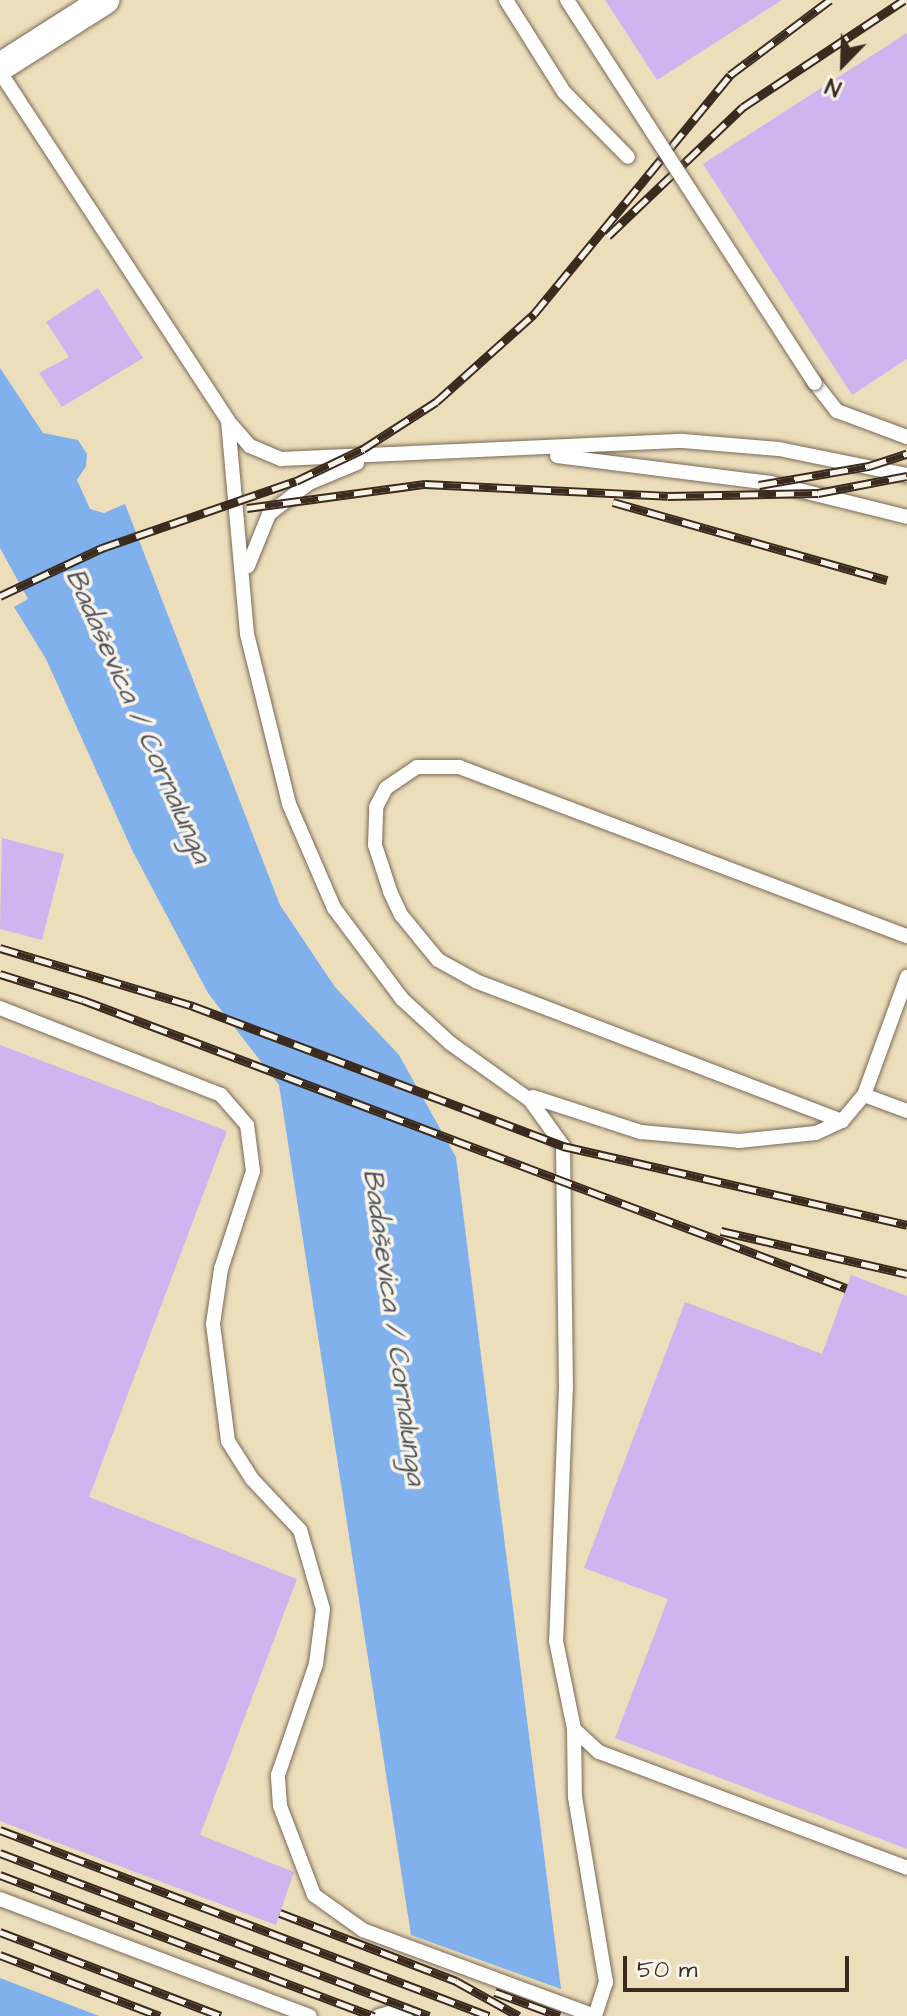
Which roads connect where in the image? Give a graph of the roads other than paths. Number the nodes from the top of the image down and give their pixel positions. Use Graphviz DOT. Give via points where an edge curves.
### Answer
graph roads {
  1 [pos="105,0"];
  2 [pos="506,0"];
  3 [pos="567,0"];
  4 [pos="0,70"];
  5 [pos="628,157"];
  6 [pos="228,421"];
  7 [pos="907,437"];
  8 [pos="509,451"];
  9 [pos="377,457"];
  10 [pos="907,475"];
  11 [pos="907,517"];
  12 [pos="245,595"];
  13 [pos="907,936"];
  14 [pos="907,977"];
  15 [pos="0,1008"];
  16 [pos="515,1089"];
  17 [pos="864,1095"];
  18 [pos="907,1111"];
  19 [pos="842,1121"];
  20 [pos="574,1729"];
  21 [pos="907,1868"];
  22 [pos="0,1899"];
  23 [pos="310,2016"];
  24 [pos="379,2016"];
  25 [pos="405,2016"];
  1 -- 4 [label="street"];
  2 -- 5 [label="lane" via="564,92"];
  3 -- 7 [label="lane, bridge" via="815,383 837,411"];
  4 -- 6 [label="lane"];
  6 -- 9 [label="lane" via="250,446 281,459"];
  6 -- 12 [label="lane"];
  8 -- 9 [label="lane"];
  8 -- 10 [label="lane" via="683,441 779,449"];
  8 -- 11 [label="lane" via="645,463 770,483"];
  9 -- 12 [label="lane" via="309,483 269,514 250,555"];
  12 -- 16 [label="lane" via="247,634 289,804 334,908 402,999 450,1043"];
  13 -- 19 [label="lane" via="459,767 417,767 386,788 376,807 375,845 390,891 401,915 438,960 476,981"];
  14 -- 17 [label="lane"];
  15 -- 20 [label="lane" via="211,1090 238,1110 247,1125 253,1171 221,1269 213,1324 228,1441 252,1479 300,1530 323,1609 316,1664 278,1775 280,1806 314,1895 333,1914 363,1930 595,2016 606,1982 575,1797"];
  16 -- 19 [label="lane" via="600,1121 696,1140 787,1138"];
  16 -- 20 [label="lane" via="545,1114 563,1146 566,1385 556,1641"];
  17 -- 18 [label="lane"];
  17 -- 19 [label="lane"];
  20 -- 21 [label="lane" via="599,1752"];
  22 -- 23 [label="lane"];
  24 -- 25 [label="lane"];
}
